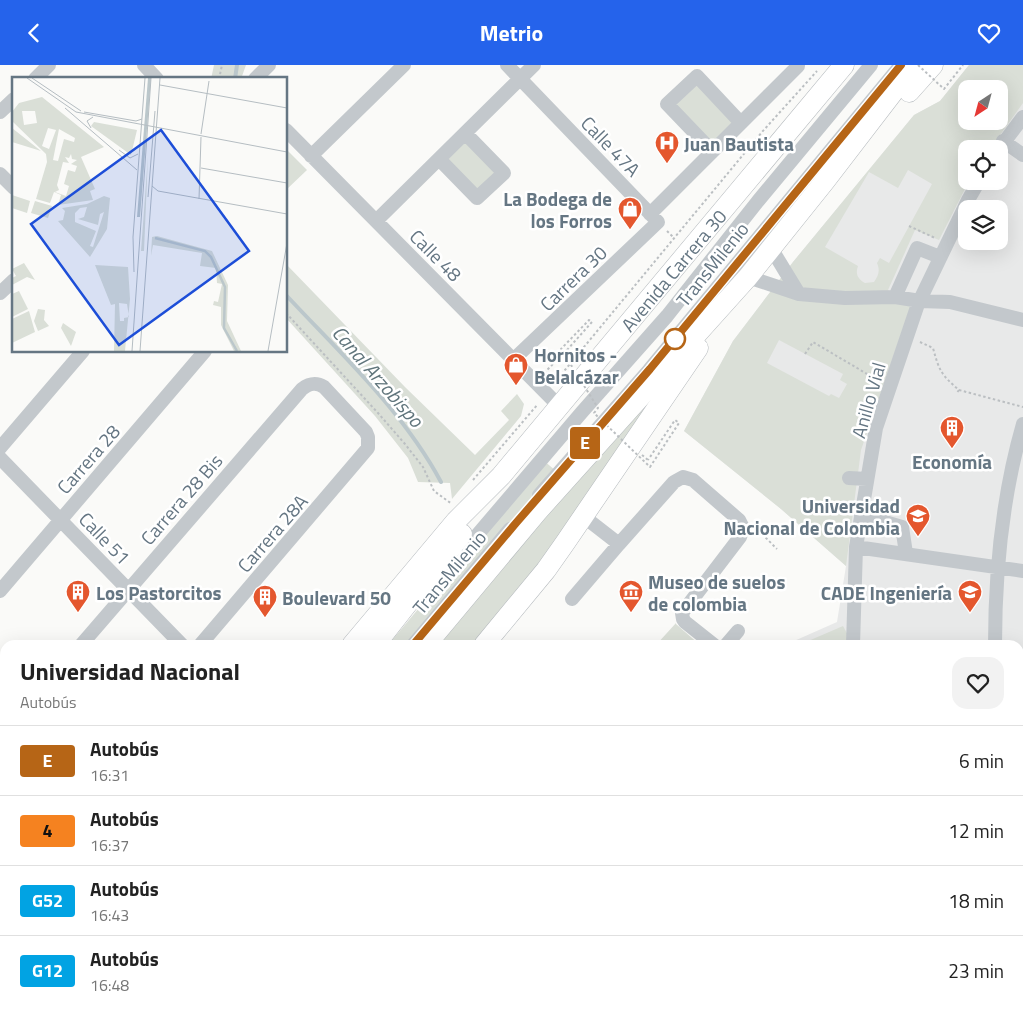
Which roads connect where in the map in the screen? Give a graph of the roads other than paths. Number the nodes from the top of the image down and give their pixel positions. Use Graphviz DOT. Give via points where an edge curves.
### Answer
graph roads {
  1 [pos="49,65"];
  2 [pos="144,65"];
  3 [pos="269,65"];
  4 [pos="404,65"];
  5 [pos="507,65"];
  6 [pos="534,65"];
  7 [pos="797,65"];
  8 [pos="844,65"];
  9 [pos="871,65"];
  10 [pos="901,65"];
  11 [pos="916,65"];
  12 [pos="933,65"];
  13 [pos="37,77"];
  14 [pos="155,77"];
  15 [pos="256,77"];
  16 [pos="520,79"];
  17 [pos="12,101"];
  18 [pos="0,112"];
  19 [pos="1023,117"];
  20 [pos="741,123"];
  21 [pos="288,132"];
  22 [pos="465,133"];
  23 [pos="1005,140"];
  24 [pos="1008,148"];
  25 [pos="712,151"];
  26 [pos="311,155"];
  27 [pos="1023,155"];
  28 [pos="439,159"];
  29 [pos="0,174"];
  30 [pos="825,181"];
  31 [pos="12,186"];
  32 [pos="974,190"];
  33 [pos="654,218"];
  34 [pos="376,221"];
  35 [pos="771,248"];
  36 [pos="940,257"];
  37 [pos="746,279"];
  38 [pos="12,282"];
  39 [pos="0,293"];
  40 [pos="799,293"];
  41 [pos="895,297"];
  42 [pos="920,301"];
  43 [pos="1023,320"];
  44 [pos="81,353"];
  45 [pos="203,353"];
  46 [pos="513,360"];
  47 [pos="313,383"];
  48 [pos="559,406"];
  49 [pos="1023,424"];
  50 [pos="0,448"];
  51 [pos="0,458"];
  52 [pos="501,476"];
  53 [pos="849,478"];
  54 [pos="867,479"];
  55 [pos="861,515"];
  56 [pos="583,516"];
  57 [pos="60,520"];
  58 [pos="618,544"];
  59 [pos="856,547"];
  60 [pos="906,553"];
  61 [pos="997,567"];
  62 [pos="1023,571"];
  63 [pos="2,586"];
  64 [pos="128,589"];
  65 [pos="572,599"];
  66 [pos="738,631"];
  67 [pos="85,640"];
  68 [pos="177,640"];
  69 [pos="204,640"];
  70 [pos="356,640"];
  71 [pos="380,640"];
  72 [pos="388,640"];
  73 [pos="417,640"];
  74 [pos="430,640"];
  75 [pos="488,640"];
  76 [pos="708,640"];
  77 [pos="730,640"];
  78 [pos="852,640"];
  79 [pos="995,640"];
  1 -- 13 [label="street"];
  2 -- 14 [label="street"];
  3 -- 15 [label="street"];
  4 -- 26 [label="street"];
  5 -- 16 [label="street, Calle 47A"];
  6 -- 16 [label="street"];
  7 -- 20 [label="street, Carrera 30"];
  8 -- 48 [label="highway, Avenida Carrera 30"];
  9 -- 72 [label="street, TransMilenio" via="667,316 575,419"];
  10 -- 73 [label="street, TransMilenio" via="650,369"];
  11 -- 30 [label="highway"];
  12 -- 30 [label="highway"];
  16 -- 22 [label="street"];
  16 -- 33 [label="street, Calle 47A"];
  17 -- 18 [label="street"];
  19 -- 23 [label="street"];
  20 -- 25 [label="street, Carrera 30"];
  20 -- 25 [label="street" via="697,76 668,104"];
  21 -- 26 [label="street, Calle 48"];
  22 -- 28 [label="street"];
  22 -- 28 [label="street" via="504,173 477,199"];
  24 -- 27 [label="street"];
  25 -- 33 [label="street, Carrera 30"];
  26 -- 34 [label="street, Calle 48"];
  28 -- 34 [label="street"];
  29 -- 31 [label="street"];
  30 -- 35 [label="highway"];
  32 -- 36 [label="street, Anillo Vial"];
  33 -- 46 [label="street, Carrera 30"];
  34 -- 46 [label="street, Calle 48"];
  35 -- 37 [label="highway"];
  35 -- 40 [label="street"];
  36 -- 41 [label="street" via="917,248"];
  36 -- 42 [label="street, Anillo Vial"];
  37 -- 40 [label="street"];
  37 -- 56 [label="highway"];
  37 -- 74 [label="highway" via="537,513"];
  38 -- 39 [label="street"];
  40 -- 41 [label="street" via="845,298"];
  41 -- 42 [label="street"];
  42 -- 43 [label="street" via="950,302"];
  42 -- 54 [label="street, Anillo Vial" via="876,428"];
  44 -- 50 [label="street"];
  45 -- 57 [label="street, Carrera 28"];
  46 -- 48 [label="street, Calle 48"];
  47 -- 64 [label="street, Carrera 28 Bis" via="302,389"];
  47 -- 69 [label="street, Carrera 28A" via="324,387 366,432 369,443 365,453"];
  48 -- 52 [label="highway, Avenida Carrera 30"];
  49 -- 61 [label="street" via="1004,510"];
  51 -- 57 [label="street, Calle 51"];
  52 -- 70 [label="highway, Avenida Carrera 30" via="456,521"];
  52 -- 71 [label="highway, Avenida Carrera 30" via="468,527"];
  53 -- 54 [label="street"];
  54 -- 55 [label="street, Anillo Vial"];
  55 -- 59 [label="street, Anillo Vial"];
  55 -- 60 [label="street" via="902,527"];
  56 -- 58 [label="street"];
  56 -- 75 [label="highway" via="546,570"];
  57 -- 63 [label="street, Carrera 28"];
  57 -- 64 [label="street, Calle 51"];
  58 -- 65 [label="street"];
  58 -- 76 [label="street" via="674,482 683,477 693,480 739,520 743,528 740,537 682,613 685,622"];
  59 -- 60 [label="street"];
  59 -- 78 [label="street, Anillo Vial"];
  60 -- 61 [label="street"];
  61 -- 62 [label="street"];
  61 -- 79 [label="street"];
  64 -- 67 [label="street, Carrera 28 Bis"];
  64 -- 68 [label="street, Calle 51"];
  66 -- 77 [label="street"];
}
